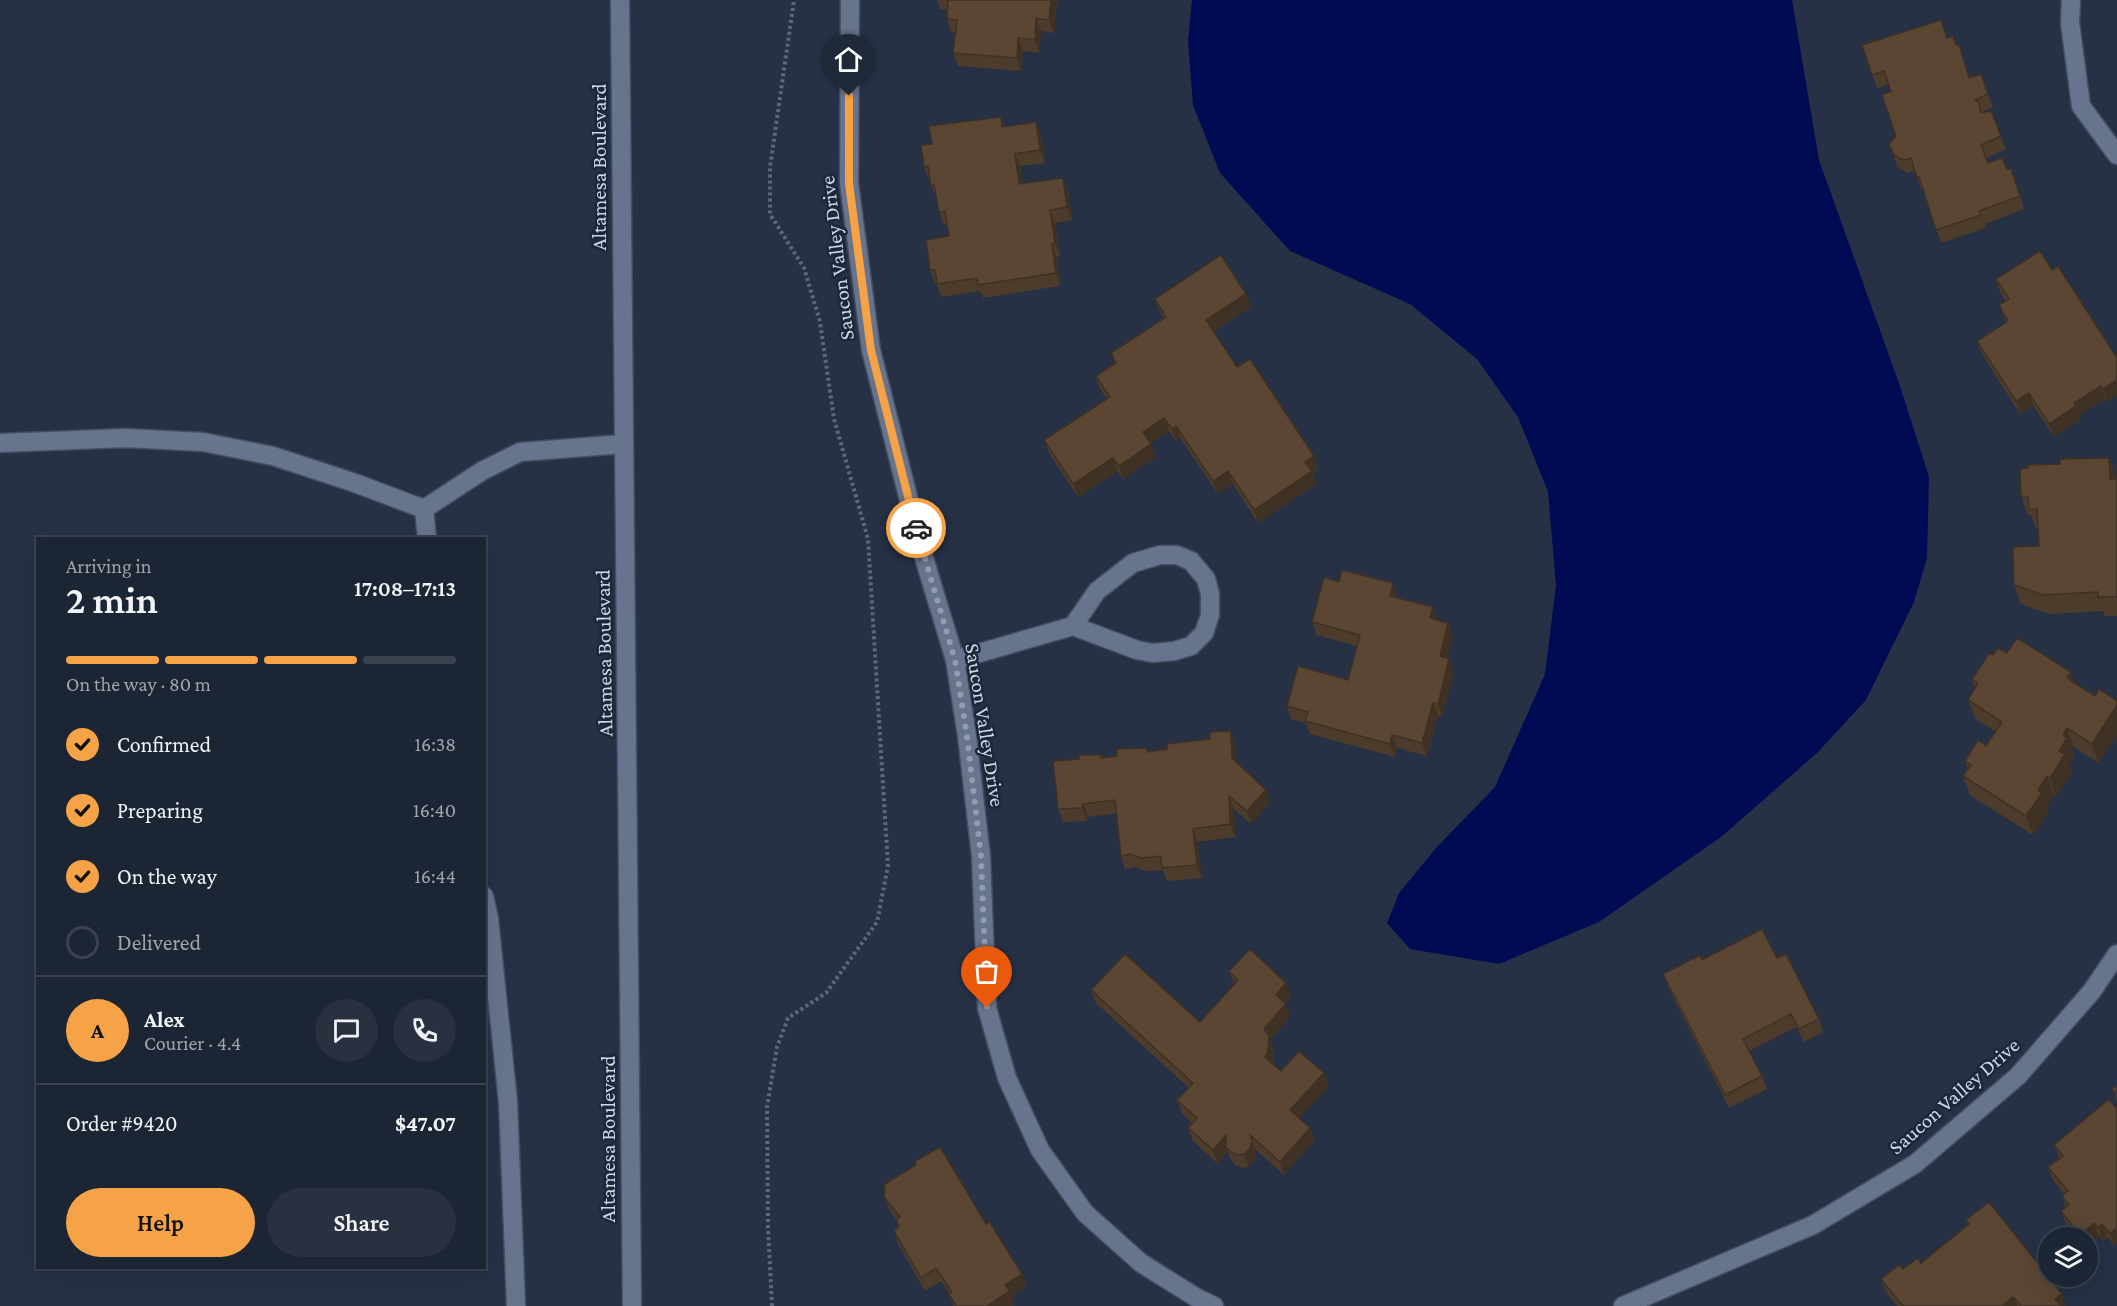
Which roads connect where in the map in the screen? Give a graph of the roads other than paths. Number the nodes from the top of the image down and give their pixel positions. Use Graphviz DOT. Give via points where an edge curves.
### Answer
graph roads {
  1 [pos="620,0"];
  2 [pos="850,0"];
  3 [pos="2071,0"];
  4 [pos="2117,155"];
  5 [pos="0,443"];
  6 [pos="624,444"];
  7 [pos="424,509"];
  8 [pos="427,537"];
  9 [pos="1073,626"];
  10 [pos="955,660"];
  11 [pos="486,905"];
  12 [pos="2117,954"];
  13 [pos="516,1306"];
  14 [pos="632,1306"];
  15 [pos="1214,1306"];
  16 [pos="1623,1306"];
  1 -- 6 [label="street, Altamesa Boulevard"];
  2 -- 10 [label="street, Saucon Valley Drive" via="849,183 871,350 921,548"];
  3 -- 4 [label="street" via="2070,23 2081,106"];
  5 -- 7 [label="street" via="125,438 203,442 273,456"];
  6 -- 7 [label="street" via="520,452 482,471"];
  6 -- 14 [label="street, Altamesa Boulevard"];
  7 -- 8 [label="street"];
  9 -- 9 [label="street" via="1137,650 1174,651 1191,646 1204,633 1210,615 1206,579 1191,561 1177,555 1160,555 1133,563 1097,591"];
  9 -- 10 [label="street"];
  10 -- 15 [label="street, Saucon Valley Drive" via="981,856 987,1008 1008,1078 1040,1150 1085,1213 1141,1263"];
  11 -- 13 [label="street" via="508,1102"];
  12 -- 16 [label="street, Saucon Valley Drive" via="2092,991 2018,1076 1915,1164 1813,1225"];
}
